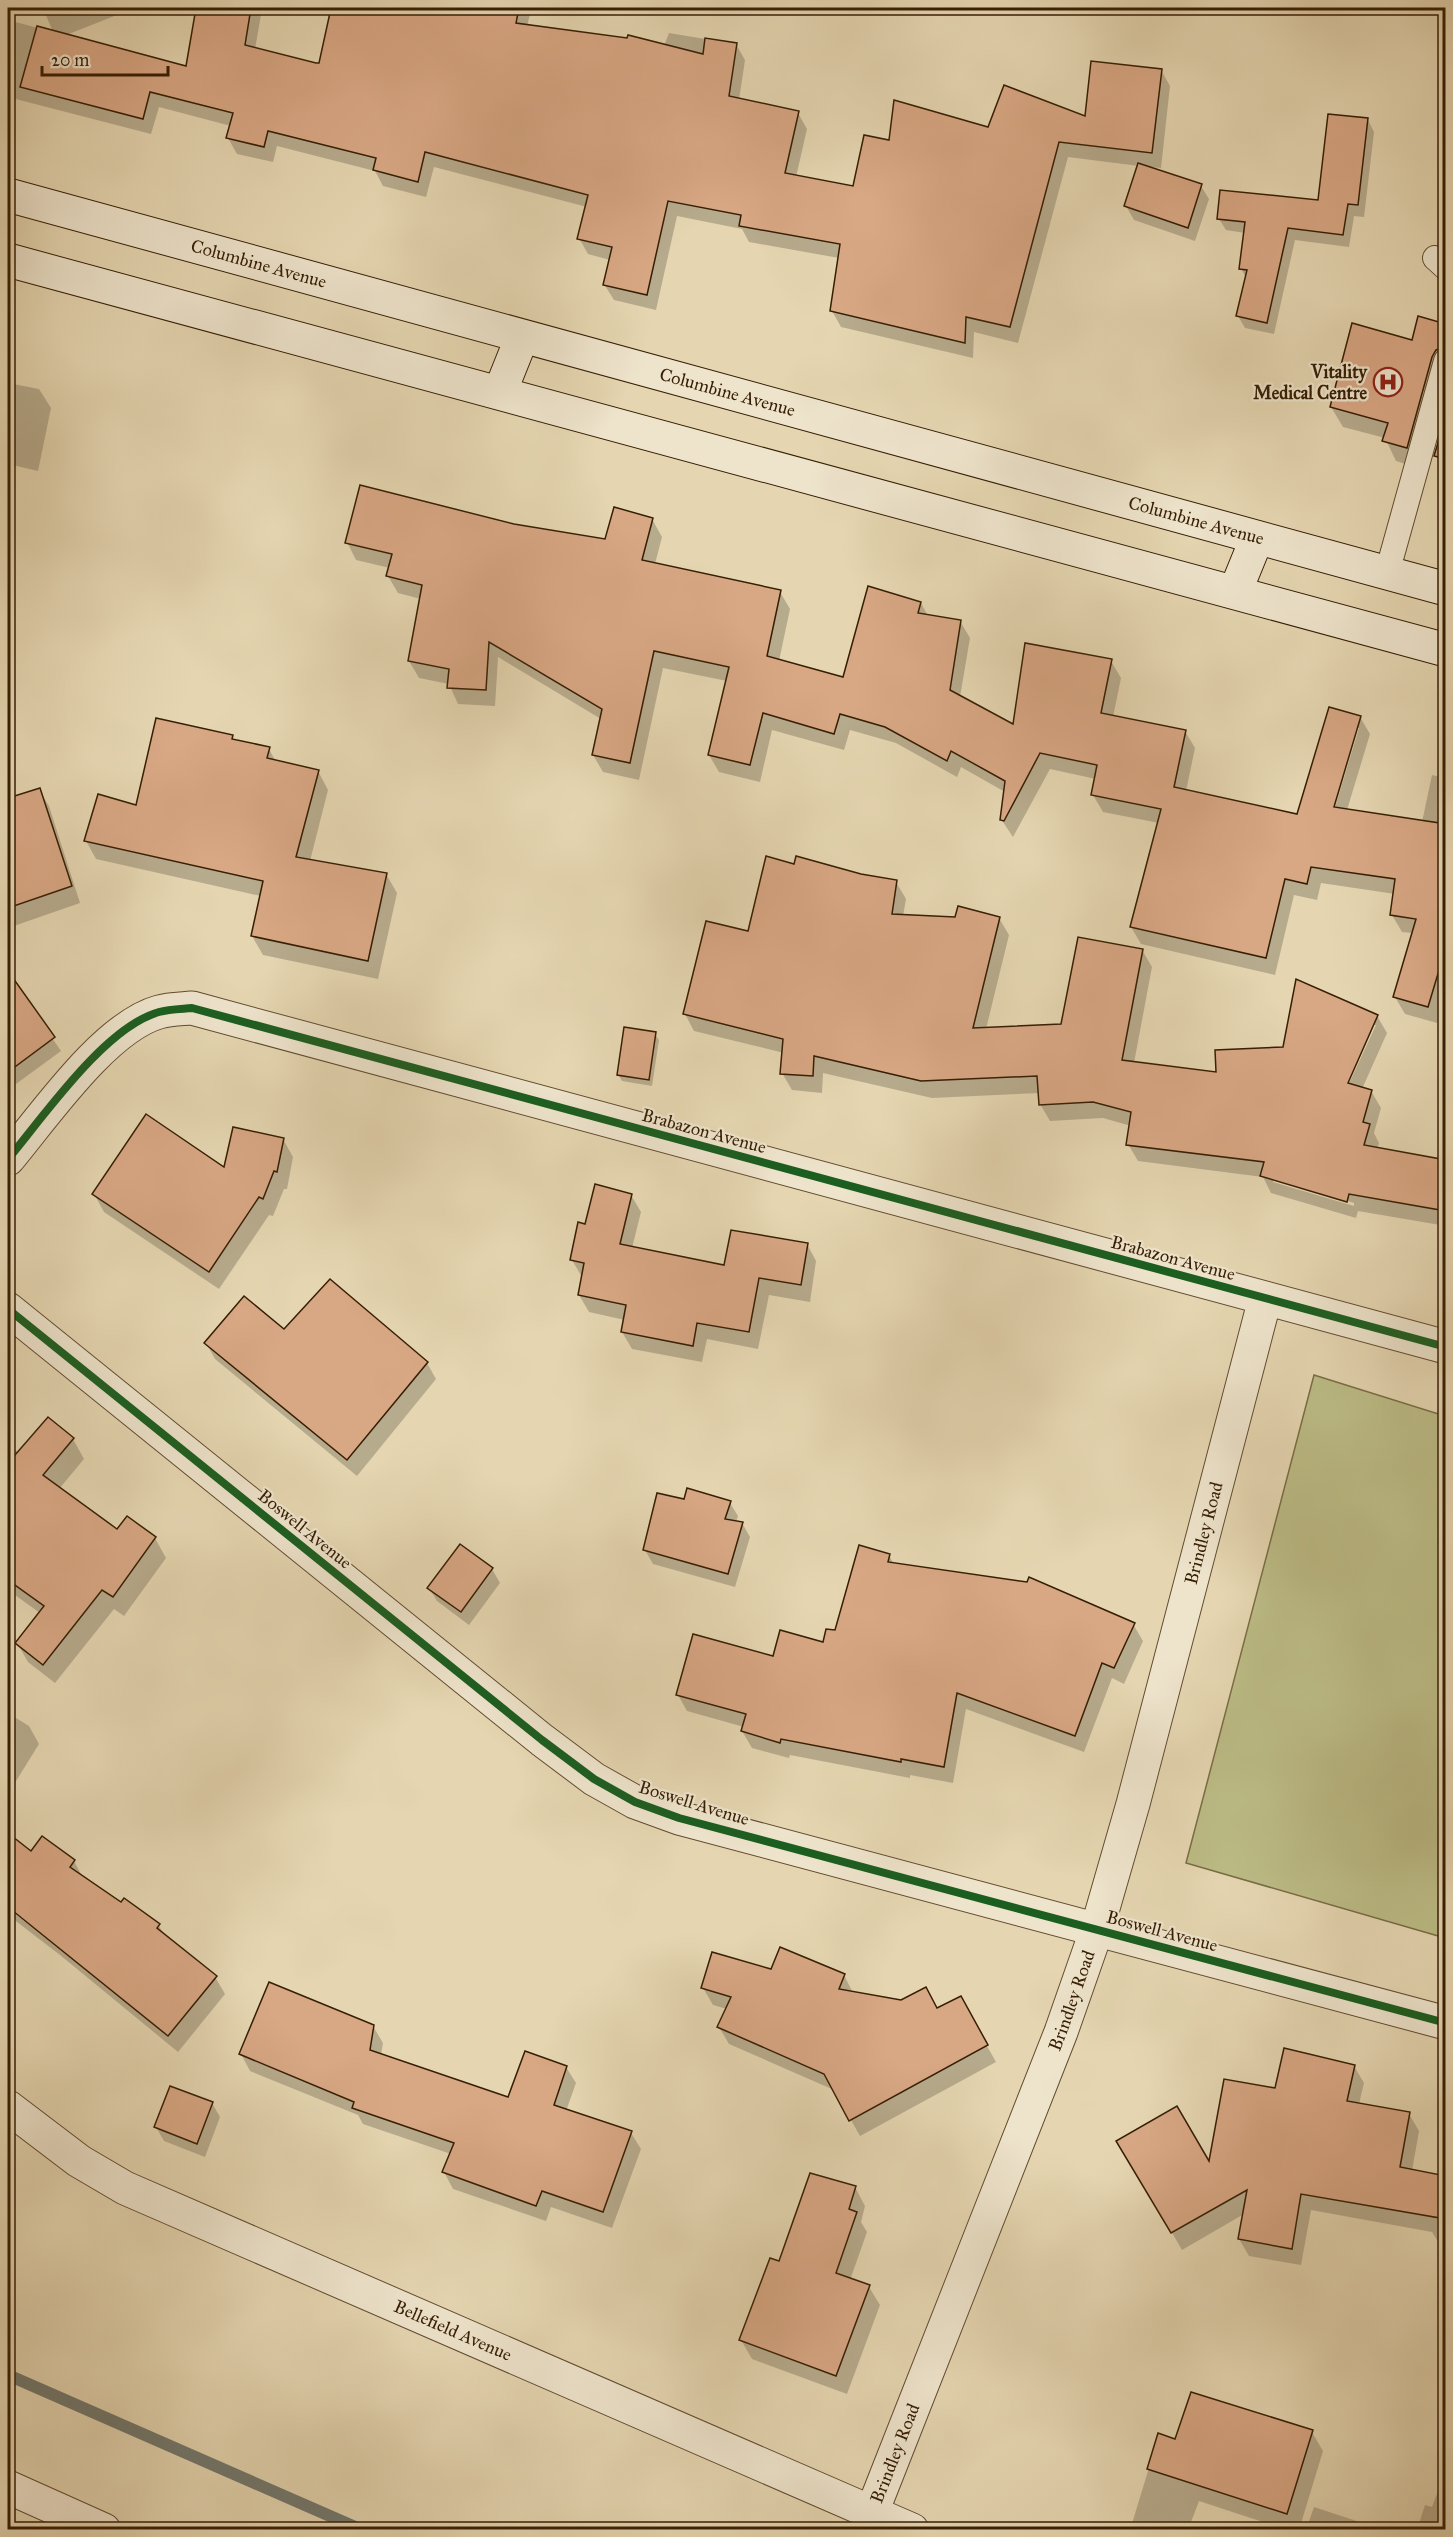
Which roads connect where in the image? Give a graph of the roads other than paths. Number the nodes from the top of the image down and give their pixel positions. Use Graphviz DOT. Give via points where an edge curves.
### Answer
graph roads {
  1 [pos="8,195"];
  2 [pos="8,260"];
  3 [pos="522,337"];
  4 [pos="1446,361"];
  5 [pos="500,392"];
  6 [pos="1257,538"];
  7 [pos="1387,573"];
  8 [pos="1446,589"];
  9 [pos="1235,592"];
  10 [pos="1446,650"];
  11 [pos="8,1159"];
  12 [pos="1265,1299"];
  13 [pos="8,1309"];
  14 [pos="1446,1347"];
  15 [pos="1097,1929"];
  16 [pos="1446,2024"];
  17 [pos="8,2107"];
  18 [pos="8,2487"];
  19 [pos="872,2512"];
  20 [pos="104,2529"];
  21 [pos="912,2529"];
  1 -- 3 [label="street, Columbine Avenue"];
  2 -- 5 [label="street"];
  3 -- 5 [label="street"];
  3 -- 6 [label="street, Columbine Avenue"];
  4 -- 7 [label="lane"];
  5 -- 9 [label="street"];
  6 -- 7 [label="street, Columbine Avenue"];
  6 -- 9 [label="street"];
  7 -- 8 [label="street, Columbine Avenue"];
  9 -- 10 [label="street"];
  11 -- 12 [label="street, Brabazon Avenue" via="100,1050 159,1012 192,1008"];
  12 -- 14 [label="street, Brabazon Avenue"];
  12 -- 15 [label="street, Brindley Road"];
  13 -- 15 [label="street, Boswell Avenue" via="594,1779 634,1802 679,1818"];
  15 -- 16 [label="street, Boswell Avenue"];
  15 -- 19 [label="street, Brindley Road"];
  17 -- 19 [label="street, Bellefield Avenue" via="79,2161 125,2188"];
  18 -- 20 [label="street"];
  19 -- 21 [label="street, Bellefield Avenue"];
}
